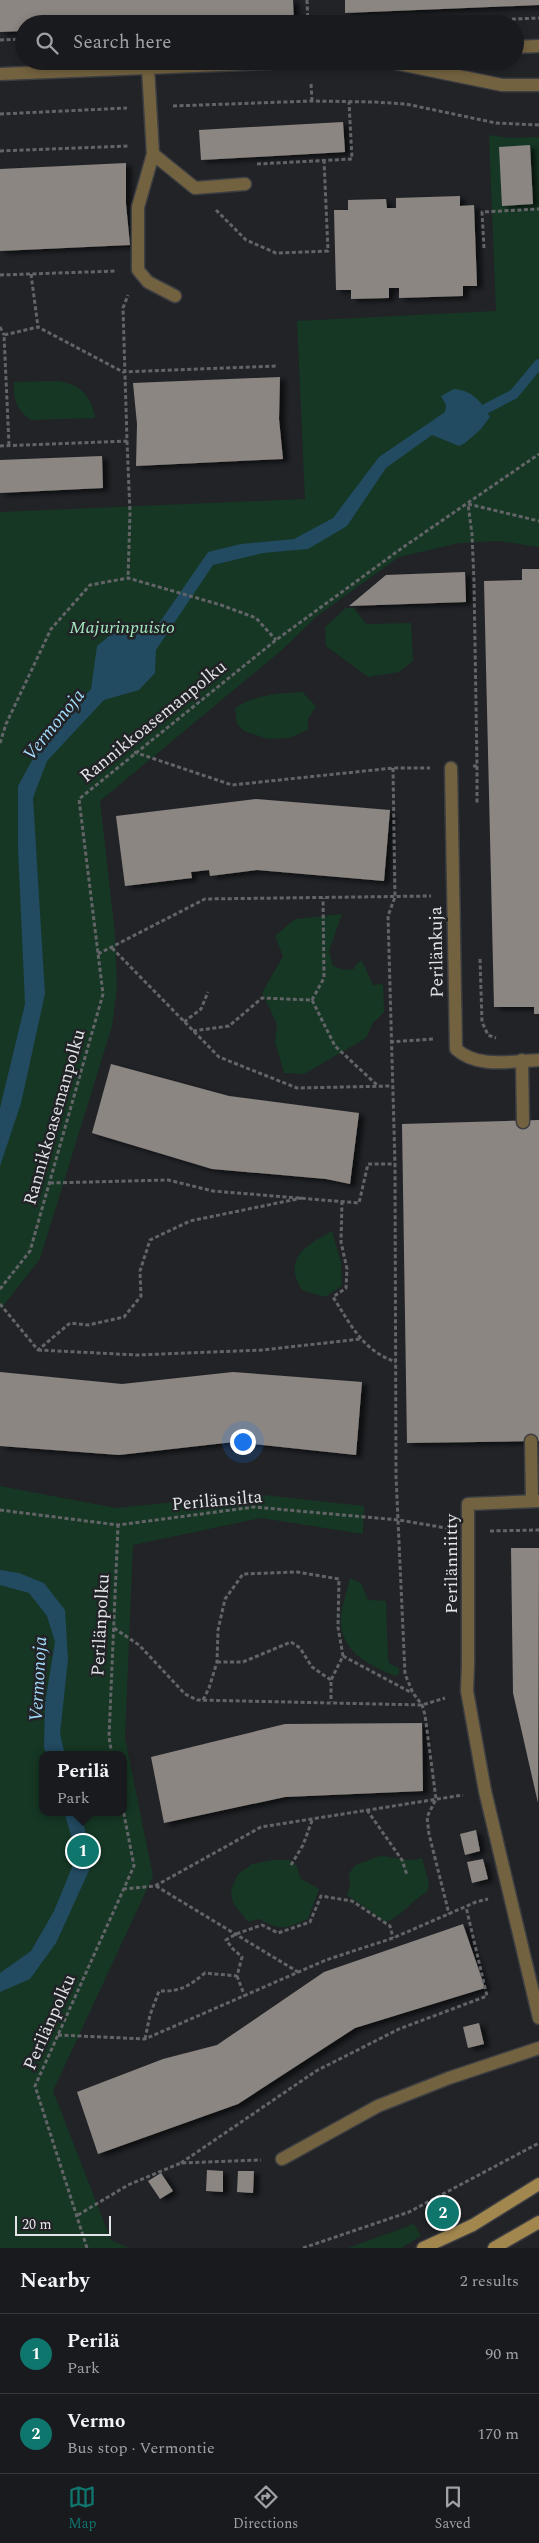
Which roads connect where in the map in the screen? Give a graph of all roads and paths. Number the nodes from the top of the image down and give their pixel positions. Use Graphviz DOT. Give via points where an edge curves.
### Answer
graph roads {
  1 [pos="307,0"];
  2 [pos="308,15"];
  3 [pos="539,18"];
  4 [pos="524,19"];
  5 [pos="15,39"];
  6 [pos="0,40"];
  7 [pos="539,46"];
  8 [pos="524,47"];
  9 [pos="99,70"];
  10 [pos="148,70"];
  11 [pos="429,70"];
  12 [pos="0,74"];
  13 [pos="539,85"];
  14 [pos="349,102"];
  15 [pos="151,107"];
  16 [pos="0,114"];
  17 [pos="539,125"];
  18 [pos="153,150"];
  19 [pos="0,151"];
  20 [pos="324,160"];
  21 [pos="248,164"];
  22 [pos="245,184"];
  23 [pos="195,188"];
  24 [pos="539,210"];
  25 [pos="484,248"];
  26 [pos="138,270"];
  27 [pos="31,274"];
  28 [pos="0,275"];
  29 [pos="174,296"];
  30 [pos="0,327"];
  31 [pos="38,327"];
  32 [pos="4,335"];
  33 [pos="277,366"];
  34 [pos="123,372"];
  35 [pos="126,441"];
  36 [pos="9,445"];
  37 [pos="0,446"];
  38 [pos="539,454"];
  39 [pos="468,504"];
  40 [pos="539,521"];
  41 [pos="128,578"];
  42 [pos="276,640"];
  43 [pos="0,743"];
  44 [pos="134,752"];
  45 [pos="393,768"];
  46 [pos="451,768"];
  47 [pos="452,895"];
  48 [pos="323,898"];
  49 [pos="395,898"];
  50 [pos="112,948"];
  51 [pos="98,954"];
  52 [pos="480,954"];
  53 [pos="208,992"];
  54 [pos="312,1000"];
  55 [pos="184,1022"];
  56 [pos="192,1031"];
  57 [pos="500,1039"];
  58 [pos="522,1060"];
  59 [pos="539,1060"];
  60 [pos="378,1086"];
  61 [pos="391,1086"];
  62 [pos="523,1122"];
  63 [pos="395,1164"];
  64 [pos="50,1183"];
  65 [pos="302,1198"];
  66 [pos="342,1201"];
  67 [pos="0,1289"];
  68 [pos="0,1304"];
  69 [pos="360,1339"];
  70 [pos="38,1350"];
  71 [pos="396,1362"];
  72 [pos="532,1441"];
  73 [pos="536,1501"];
  74 [pos="0,1510"];
  75 [pos="399,1520"];
  76 [pos="118,1525"];
  77 [pos="539,1530"];
  78 [pos="467,1531"];
  79 [pos="114,1628"];
  80 [pos="343,1656"];
  81 [pos="217,1662"];
  82 [pos="331,1680"];
  83 [pos="467,1691"];
  84 [pos="413,1693"];
  85 [pos="203,1700"];
  86 [pos="331,1702"];
  87 [pos="422,1705"];
  88 [pos="111,1751"];
  89 [pos="485,1791"];
  90 [pos="436,1799"];
  91 [pos="367,1810"];
  92 [pos="124,1816"];
  93 [pos="313,1818"];
  94 [pos="291,1865"];
  95 [pos="407,1874"];
  96 [pos="155,1886"];
  97 [pos="123,1889"];
  98 [pos="510,1894"];
  99 [pos="466,1907"];
  100 [pos="449,1914"];
  101 [pos="236,1934"];
  102 [pos="393,1938"];
  103 [pos="299,1972"];
  104 [pos="236,1976"];
  105 [pos="245,1996"];
  106 [pos="539,2018"];
  107 [pos="58,2035"];
  108 [pos="145,2040"];
  109 [pos="539,2048"];
  110 [pos="539,2142"];
  111 [pos="282,2159"];
  112 [pos="181,2163"];
  113 [pos="539,2184"];
  114 [pos="78,2215"];
  115 [pos="539,2222"];
  116 [pos="87,2248"];
  117 [pos="303,2248"];
  118 [pos="423,2248"];
  119 [pos="494,2248"];
  1 -- 2 [label="path"];
  3 -- 4 [label="path"];
  5 -- 6 [label="path"];
  7 -- 8 [label="street"];
  9 -- 12 [label="street"];
  10 -- 15 [label="street"];
  11 -- 13 [label="street" via="502,85"];
  14 -- 15 [label="path"];
  14 -- 17 [label="path" via="406,104 496,123"];
  14 -- 20 [label="path" via="352,159"];
  15 -- 16 [label="path"];
  15 -- 18 [label="street"];
  18 -- 19 [label="path"];
  18 -- 23 [label="street"];
  18 -- 26 [label="street" via="138,207"];
  20 -- 21 [label="path"];
  20 -- 23 [label="path" via="328,251 276,253 246,240"];
  22 -- 23 [label="street"];
  24 -- 25 [label="path" via="482,212"];
  26 -- 27 [label="path"];
  26 -- 29 [label="street" via="148,282"];
  26 -- 34 [label="path" via="123,308"];
  27 -- 28 [label="path"];
  27 -- 31 [label="path"];
  30 -- 32 [label="path"];
  31 -- 32 [label="path"];
  31 -- 34 [label="path"];
  32 -- 36 [label="path"];
  33 -- 34 [label="path"];
  34 -- 35 [label="path"];
  35 -- 36 [label="path"];
  35 -- 41 [label="path" via="130,513"];
  36 -- 37 [label="path"];
  38 -- 39 [label="path, Rannikkoasemanpolku"];
  39 -- 40 [label="path"];
  39 -- 42 [label="path, Rannikkoasemanpolku"];
  39 -- 46 [label="path" via="474,572 477,766"];
  41 -- 42 [label="path" via="256,618"];
  41 -- 43 [label="path" via="90,585 51,629"];
  42 -- 44 [label="path, Rannikkoasemanpolku"];
  44 -- 45 [label="path" via="232,785"];
  44 -- 51 [label="path, Rannikkoasemanpolku" via="79,799"];
  45 -- 46 [label="path"];
  45 -- 49 [label="path"];
  46 -- 47 [label="street, Perilänkuja"];
  47 -- 49 [label="path"];
  47 -- 58 [label="street, Perilänkuja" via="456,1049 465,1057 481,1062"];
  48 -- 49 [label="path"];
  48 -- 50 [label="path" via="205,900"];
  48 -- 54 [label="path" via="324,978"];
  49 -- 61 [label="path" via="388,916"];
  50 -- 51 [label="path"];
  50 -- 55 [label="path"];
  51 -- 64 [label="path, Rannikkoasemanpolku" via="103,994"];
  52 -- 57 [label="path" via="482,1022 488,1035"];
  53 -- 55 [label="path" via="201,1009"];
  54 -- 56 [label="path" via="262,998 229,1026"];
  54 -- 60 [label="path" via="335,1046"];
  55 -- 56 [label="path"];
  56 -- 60 [label="path" via="219,1057 297,1088"];
  58 -- 59 [label="street, Perilänkuja"];
  58 -- 62 [label="street"];
  60 -- 61 [label="path"];
  61 -- 63 [label="path"];
  63 -- 66 [label="path" via="368,1164 359,1203"];
  63 -- 71 [label="path"];
  64 -- 65 [label="path" via="168,1180 214,1191"];
  64 -- 67 [label="path, Rannikkoasemanpolku" via="30,1251"];
  65 -- 66 [label="path"];
  65 -- 70 [label="path" via="190,1221 150,1240 140,1271 141,1296 124,1316 88,1325 70,1323"];
  66 -- 69 [label="path" via="341,1242 347,1269 346,1288 333,1297"];
  68 -- 70 [label="path"];
  69 -- 70 [label="path" via="263,1350 156,1354"];
  69 -- 71 [label="path" via="380,1357"];
  71 -- 75 [label="path"];
  72 -- 73 [label="street"];
  73 -- 78 [label="street, Perilänniitty" via="468,1504"];
  74 -- 76 [label="path, Perilänsilta"];
  75 -- 76 [label="path, Perilänsilta" via="254,1507"];
  75 -- 78 [label="path, Perilänsilta"];
  75 -- 84 [label="path" via="405,1674"];
  76 -- 79 [label="path, Perilänpolku"];
  77 -- 78 [label="path, Perilänsilta"];
  78 -- 83 [label="street, Perilänniitty"];
  79 -- 85 [label="path" via="138,1645 185,1694"];
  79 -- 88 [label="path, Perilänpolku" via="109,1737"];
  80 -- 81 [label="path" via="338,1627 339,1579 297,1572 244,1574 225,1600 218,1630"];
  80 -- 82 [label="path"];
  80 -- 84 [label="path"];
  81 -- 82 [label="path" via="243,1662 291,1642 300,1648 312,1666"];
  81 -- 85 [label="path"];
  82 -- 86 [label="path"];
  83 -- 87 [label="path"];
  83 -- 89 [label="street, Perilänniitty"];
  84 -- 87 [label="path"];
  85 -- 86 [label="path"];
  86 -- 87 [label="path"];
  87 -- 90 [label="path"];
  89 -- 90 [label="path"];
  89 -- 98 [label="street, Perilänniitty"];
  90 -- 91 [label="path"];
  90 -- 100 [label="path" via="427,1817"];
  91 -- 93 [label="path"];
  91 -- 95 [label="path" via="402,1860"];
  92 -- 97 [label="path, Perilänpolku" via="134,1866"];
  93 -- 94 [label="path"];
  93 -- 96 [label="path" via="261,1827"];
  96 -- 97 [label="path"];
  96 -- 101 [label="path"];
  97 -- 107 [label="path, Perilänpolku"];
  98 -- 99 [label="path"];
  98 -- 106 [label="street, Perilänniitty"];
  99 -- 100 [label="path"];
  99 -- 112 [label="path" via="487,1996 399,2029 316,2071"];
  100 -- 102 [label="path"];
  101 -- 102 [label="path" via="262,1926 278,1933 310,1922 321,1896 352,1901 390,1926"];
  101 -- 103 [label="path"];
  101 -- 104 [label="path" via="226,1940 242,1957"];
  102 -- 103 [label="path"];
  103 -- 105 [label="path"];
  104 -- 105 [label="path"];
  104 -- 108 [label="path" via="204,1973 188,1987 175,1992 160,1991 150,2015"];
  105 -- 108 [label="path"];
  107 -- 108 [label="path"];
  107 -- 114 [label="path, Perilänpolku" via="35,2086"];
  109 -- 111 [label="street" via="378,2106"];
  110 -- 117 [label="path" via="409,2212"];
  111 -- 112 [label="path"];
  112 -- 114 [label="path" via="128,2185"];
  113 -- 118 [label="main road" via="473,2225"];
  114 -- 116 [label="path, Perilänpolku"];
  115 -- 119 [label="main road"];
}
